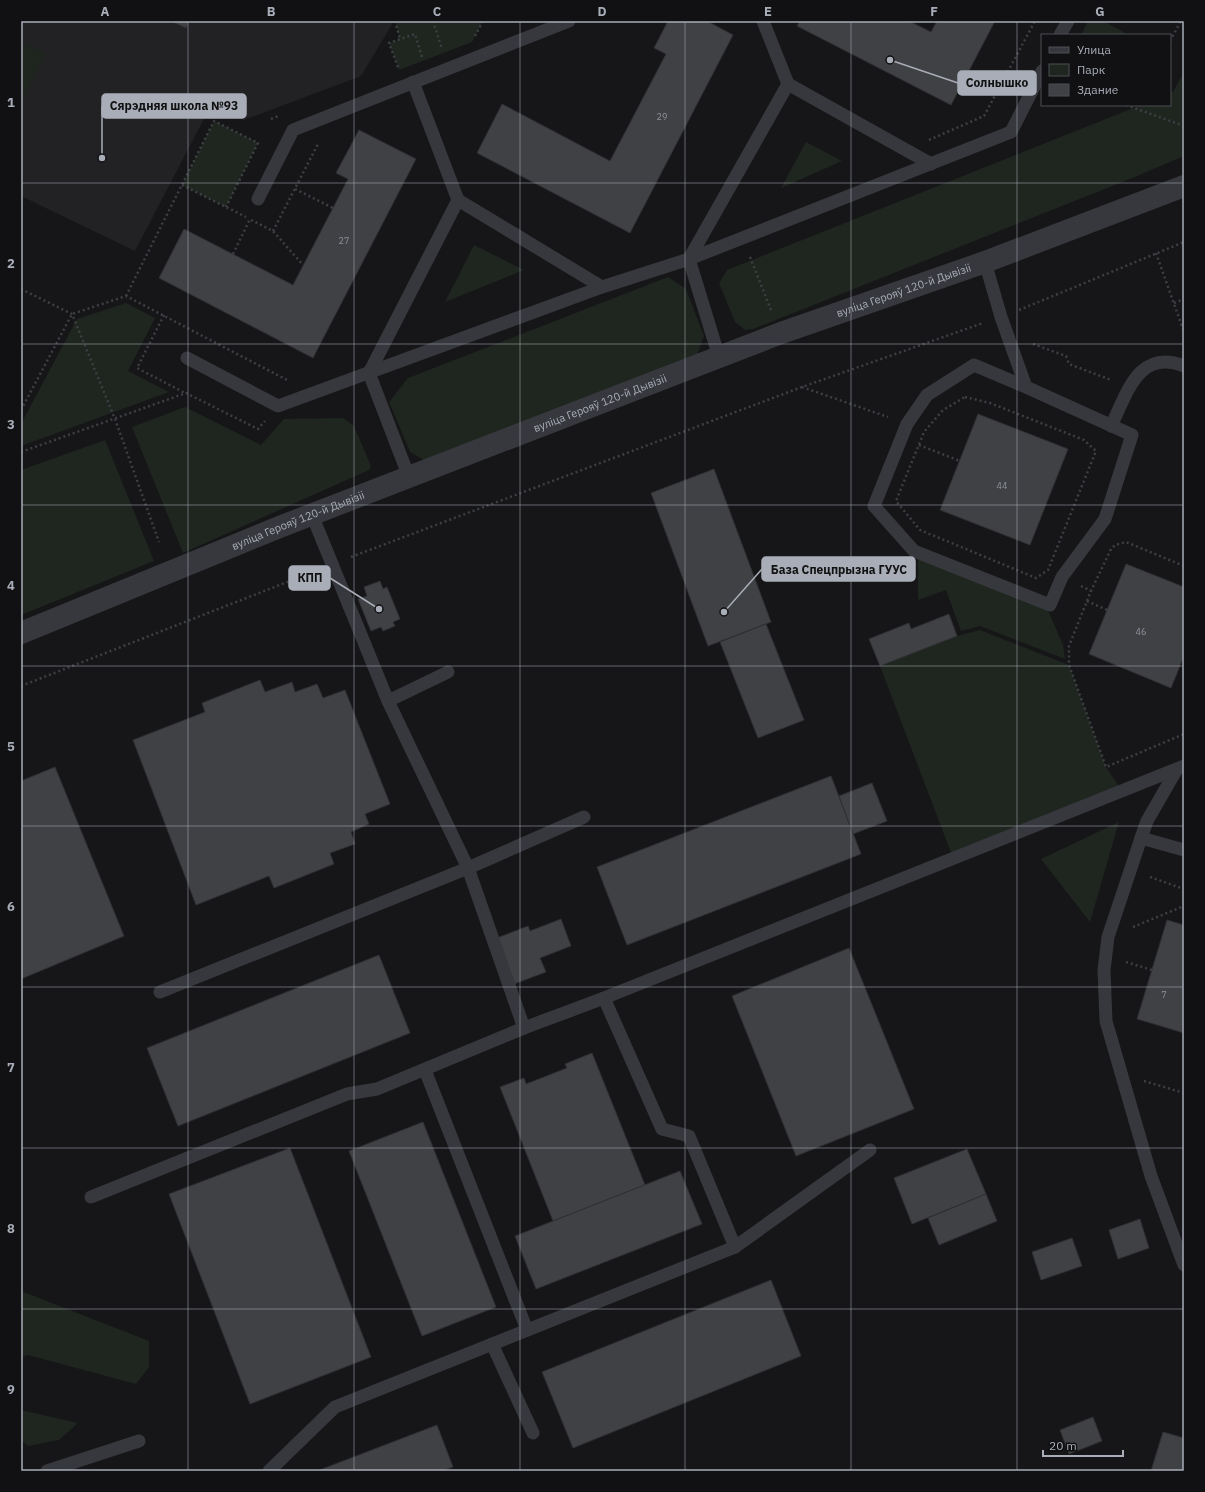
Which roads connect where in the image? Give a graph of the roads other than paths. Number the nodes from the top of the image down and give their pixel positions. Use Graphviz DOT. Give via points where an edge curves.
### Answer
graph roads {
  1 [pos="569,21"];
  2 [pos="763,21"];
  3 [pos="1068,21"];
  4 [pos="1061,34"];
  5 [pos="1041,73"];
  6 [pos="412,82"];
  7 [pos="788,84"];
  8 [pos="931,164"];
  9 [pos="1184,186"];
  10 [pos="258,199"];
  11 [pos="458,200"];
  12 [pos="689,258"];
  13 [pos="984,262"];
  14 [pos="602,287"];
  15 [pos="719,357"];
  16 [pos="188,358"];
  17 [pos="1184,366"];
  18 [pos="369,373"];
  19 [pos="1026,387"];
  20 [pos="1112,426"];
  21 [pos="409,477"];
  22 [pos="312,515"];
  23 [pos="21,633"];
  24 [pos="448,672"];
  25 [pos="388,701"];
  26 [pos="1181,768"];
  27 [pos="584,818"];
  28 [pos="1141,838"];
  29 [pos="1184,850"];
  30 [pos="468,868"];
  31 [pos="160,992"];
  32 [pos="604,998"];
  33 [pos="524,1028"];
  34 [pos="425,1070"];
  35 [pos="870,1150"];
  36 [pos="91,1197"];
  37 [pos="735,1247"];
  38 [pos="1184,1265"];
  39 [pos="527,1330"];
  40 [pos="492,1344"];
  41 [pos="533,1432"];
  42 [pos="139,1441"];
  43 [pos="47,1471"];
  44 [pos="269,1471"];
  1 -- 6 [label="lane"];
  2 -- 7 [label="lane"];
  3 -- 4 [label="lane"];
  5 -- 8 [label="lane" via="1011,132"];
  6 -- 10 [label="lane" via="293,130"];
  6 -- 11 [label="lane"];
  7 -- 8 [label="lane"];
  7 -- 12 [label="lane"];
  8 -- 12 [label="lane"];
  9 -- 13 [label="street, вуліца Герояў 120-й Дывізіі"];
  11 -- 14 [label="lane"];
  11 -- 18 [label="lane"];
  12 -- 14 [label="lane"];
  12 -- 15 [label="lane"];
  13 -- 15 [label="street, вуліца Герояў 120-й Дывізіі"];
  13 -- 19 [label="lane"];
  14 -- 18 [label="lane"];
  15 -- 21 [label="street, вуліца Герояў 120-й Дывізіі"];
  16 -- 18 [label="lane" via="278,406"];
  17 -- 20 [label="lane" via="1172,361 1156,362 1145,367 1135,378"];
  18 -- 21 [label="lane"];
  19 -- 20 [label="lane"];
  19 -- 20 [label="lane" via="974,365 927,395 907,424 874,506 914,551 1050,605 1062,577 1105,519 1132,435"];
  21 -- 22 [label="street, вуліца Герояў 120-й Дывізіі"];
  22 -- 23 [label="street, вуліца Герояў 120-й Дывізіі"];
  22 -- 25 [label="lane"];
  24 -- 25 [label="lane"];
  25 -- 30 [label="lane"];
  26 -- 28 [label="lane" via="1147,821"];
  26 -- 32 [label="lane"];
  27 -- 30 [label="lane"];
  28 -- 29 [label="lane"];
  28 -- 38 [label="lane" via="1108,937 1104,970 1106,1021 1151,1176"];
  30 -- 31 [label="lane"];
  30 -- 33 [label="lane"];
  32 -- 33 [label="lane"];
  32 -- 37 [label="lane" via="662,1129 689,1136"];
  33 -- 34 [label="lane"];
  34 -- 36 [label="lane" via="377,1089 347,1094"];
  34 -- 39 [label="lane"];
  35 -- 37 [label="lane"];
  37 -- 39 [label="lane"];
  39 -- 40 [label="lane"];
  40 -- 41 [label="lane"];
  40 -- 44 [label="lane" via="335,1407"];
  42 -- 43 [label="lane"];
}
